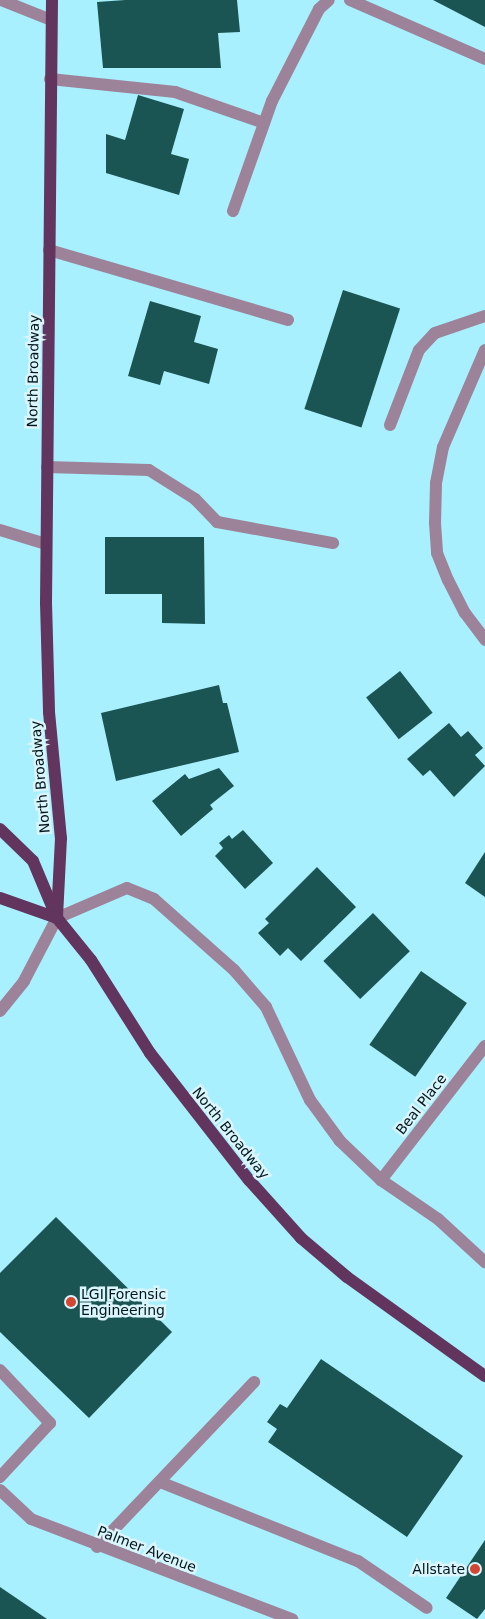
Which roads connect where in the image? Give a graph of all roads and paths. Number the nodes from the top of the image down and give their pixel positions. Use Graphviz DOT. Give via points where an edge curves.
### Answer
graph roads {
  1 [pos="1,0"];
  2 [pos="52,0"];
  3 [pos="329,0"];
  4 [pos="350,0"];
  5 [pos="52,20"];
  6 [pos="485,59"];
  7 [pos="50,79"];
  8 [pos="264,123"];
  9 [pos="233,211"];
  10 [pos="49,250"];
  11 [pos="485,316"];
  12 [pos="288,320"];
  13 [pos="485,350"];
  14 [pos="390,425"];
  15 [pos="47,467"];
  16 [pos="0,530"];
  17 [pos="333,543"];
  18 [pos="46,544"];
  19 [pos="485,640"];
  20 [pos="0,829"];
  21 [pos="0,898"];
  22 [pos="57,918"];
  23 [pos="0,1011"];
  24 [pos="485,1046"];
  25 [pos="381,1180"];
  26 [pos="485,1262"];
  27 [pos="0,1370"];
  28 [pos="485,1376"];
  29 [pos="254,1382"];
  30 [pos="0,1477"];
  31 [pos="160,1482"];
  32 [pos="0,1490"];
  33 [pos="97,1547"];
  34 [pos="427,1608"];
  35 [pos="292,1619"];
  1 -- 5 [label="street"];
  2 -- 5 [label="main road, North Broadway"];
  3 -- 8 [label="street" via="319,9"];
  4 -- 6 [label="street"];
  5 -- 7 [label="main road, North Broadway"];
  7 -- 8 [label="street" via="175,92"];
  7 -- 10 [label="main road, North Broadway"];
  8 -- 9 [label="street"];
  10 -- 12 [label="street"];
  10 -- 15 [label="main road, North Broadway"];
  11 -- 14 [label="street" via="435,333 419,350"];
  13 -- 19 [label="street" via="443,447 436,483 435,523 437,553 448,580 465,613"];
  15 -- 17 [label="street" via="149,470 194,499 217,522"];
  15 -- 18 [label="main road, North Broadway"];
  16 -- 18 [label="street"];
  18 -- 22 [label="main road, North Broadway" via="49,712 61,838"];
  20 -- 22 [label="main road" via="33,862"];
  21 -- 22 [label="main road"];
  22 -- 23 [label="street" via="24,980"];
  22 -- 25 [label="street" via="127,888 167,908 234,970 266,1007 310,1100 340,1141"];
  22 -- 28 [label="main road, North Broadway" via="91,960 150,1053 208,1129 301,1238 346,1277"];
  24 -- 25 [label="street, Beal Place"];
  25 -- 26 [label="street" via="438,1219"];
  27 -- 30 [label="street" via="50,1423"];
  29 -- 31 [label="street"];
  31 -- 33 [label="street"];
  31 -- 34 [label="street" via="358,1561"];
  32 -- 33 [label="street, Palmer Avenue" via="31,1519"];
  33 -- 35 [label="street, Palmer Avenue"];
}
